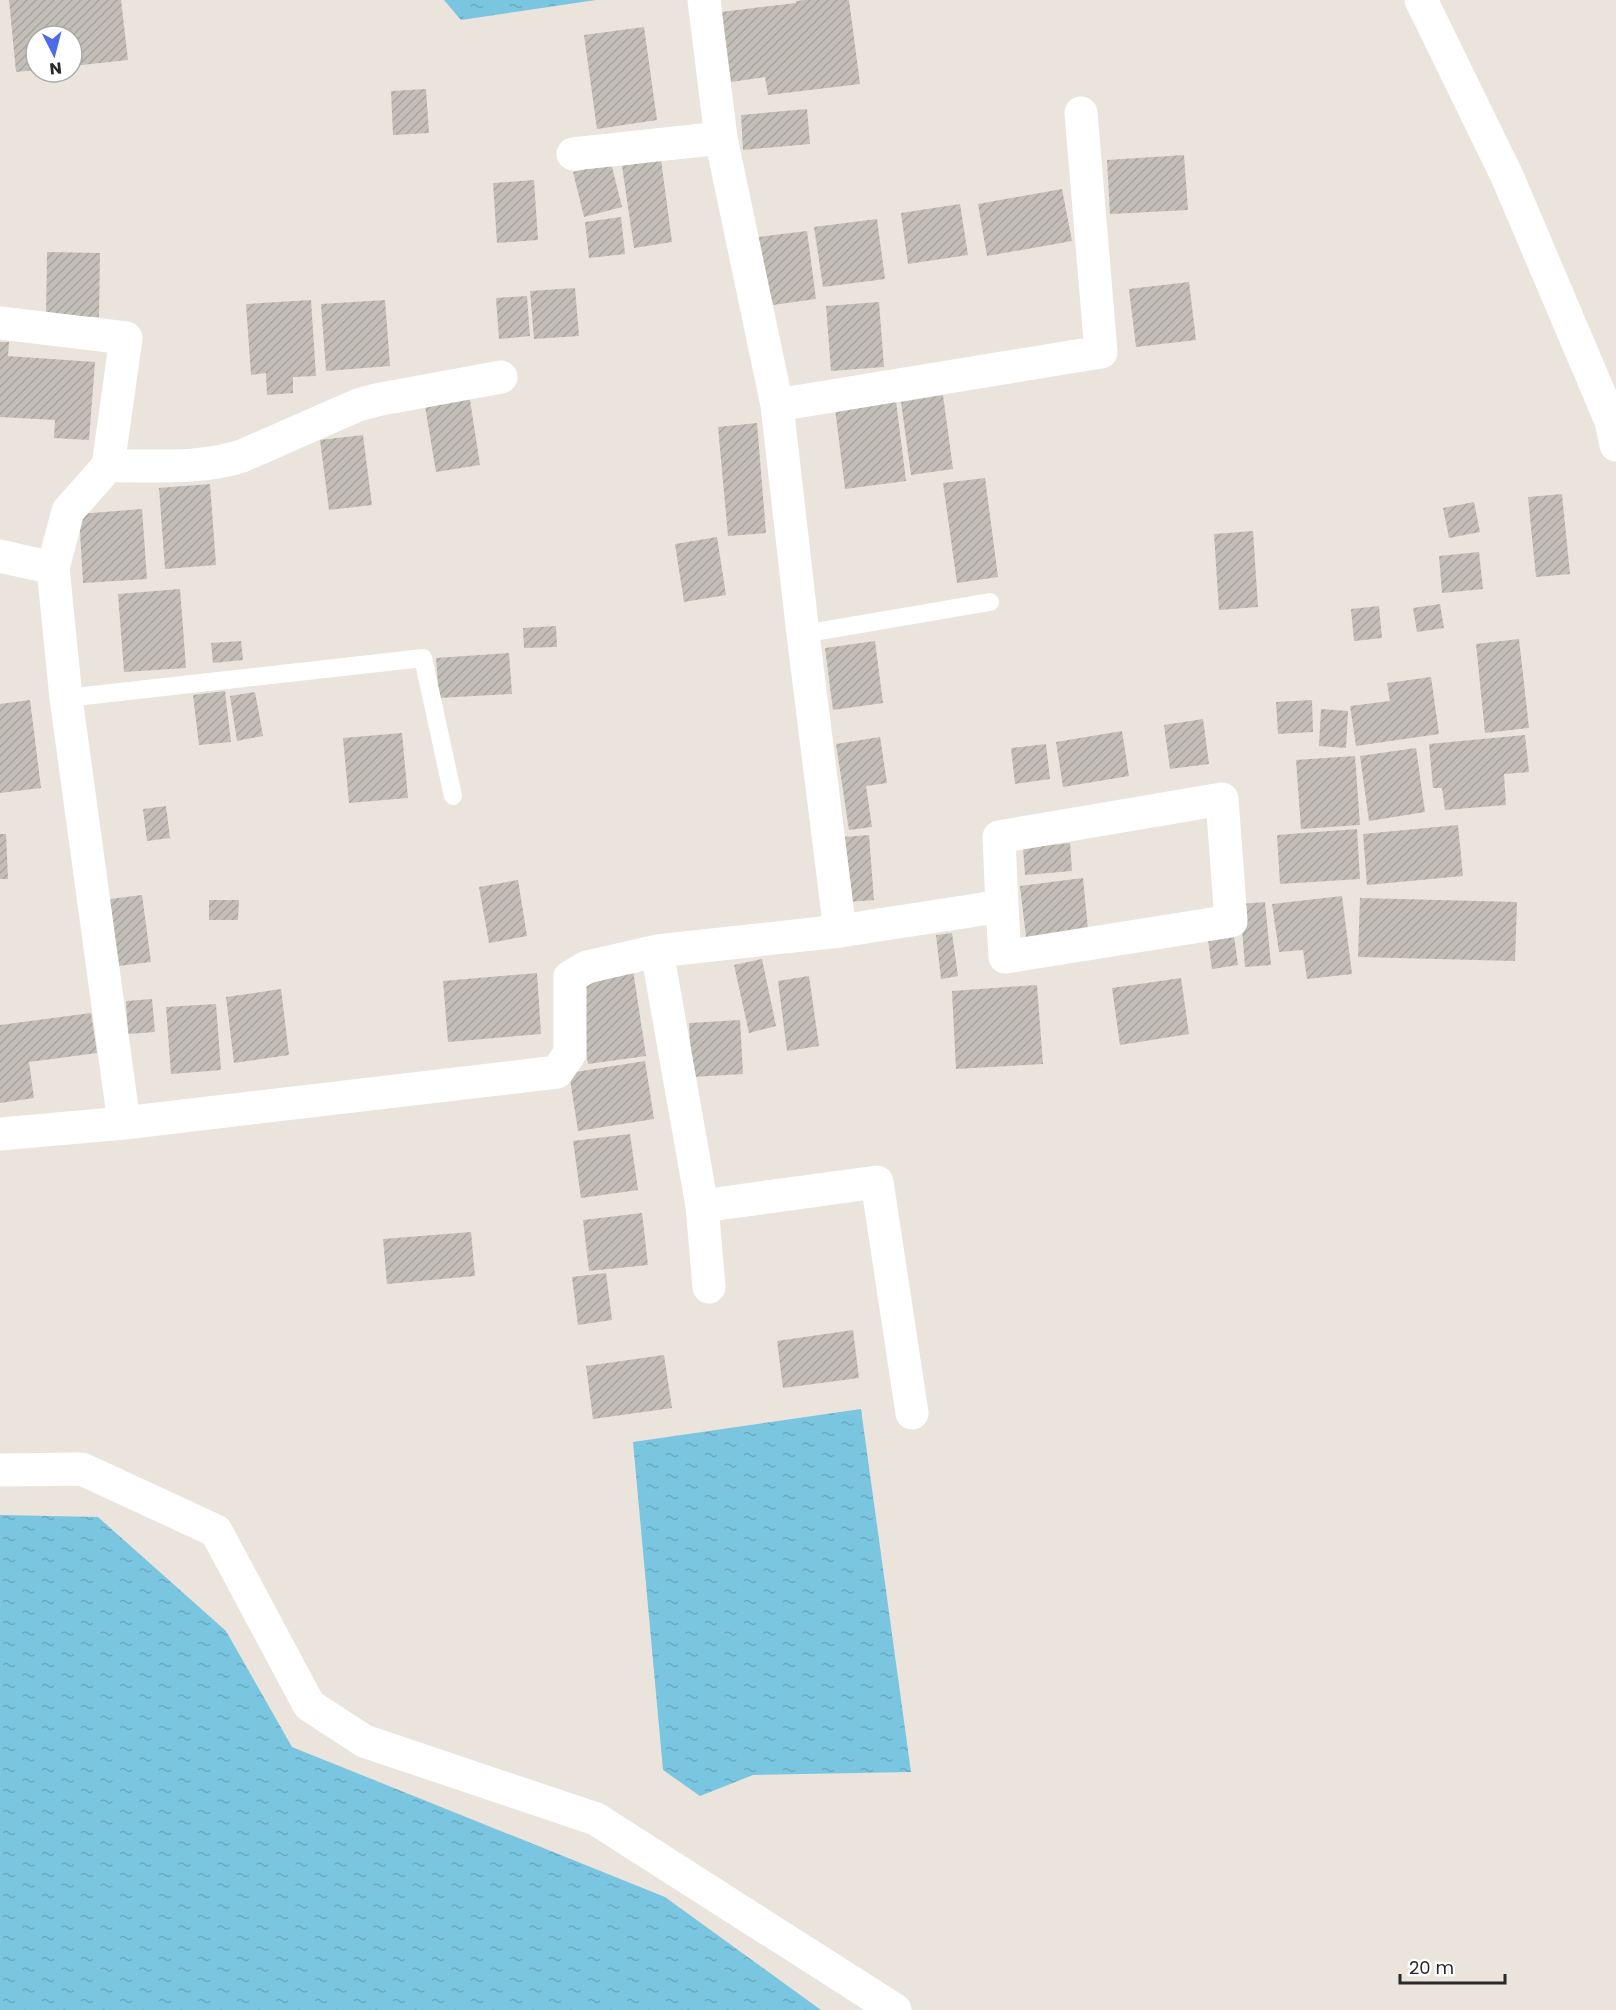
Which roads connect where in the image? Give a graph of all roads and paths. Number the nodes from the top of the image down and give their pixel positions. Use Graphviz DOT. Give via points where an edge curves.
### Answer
graph roads {
  1 [pos="704,0"];
  2 [pos="1421,0"];
  3 [pos="1082,113"];
  4 [pos="721,138"];
  5 [pos="573,154"];
  6 [pos="0,324"];
  7 [pos="501,377"];
  8 [pos="777,405"];
  9 [pos="1616,445"];
  10 [pos="108,466"];
  11 [pos="0,556"];
  12 [pos="53,568"];
  13 [pos="990,602"];
  14 [pos="803,634"];
  15 [pos="66,698"];
  16 [pos="453,796"];
  17 [pos="1002,906"];
  18 [pos="840,931"];
  19 [pos="657,951"];
  20 [pos="124,1123"];
  21 [pos="0,1134"];
  22 [pos="702,1206"];
  23 [pos="709,1287"];
  24 [pos="912,1413"];
  25 [pos="0,1470"];
  26 [pos="895,2010"];
  1 -- 4 [label="street"];
  2 -- 9 [label="street" via="1507,176 1611,421"];
  3 -- 8 [label="street" via="1101,352"];
  4 -- 5 [label="street"];
  4 -- 8 [label="street"];
  6 -- 10 [label="street" via="126,338"];
  7 -- 10 [label="street" via="358,405 222,462"];
  8 -- 14 [label="street"];
  10 -- 12 [label="street" via="68,511"];
  11 -- 12 [label="street"];
  12 -- 15 [label="street"];
  13 -- 14 [label="lane"];
  14 -- 18 [label="street"];
  15 -- 16 [label="lane" via="423,658"];
  15 -- 20 [label="street"];
  17 -- 17 [label="street" via="999,837 1222,799 1231,921 1005,957"];
  17 -- 18 [label="street"];
  18 -- 19 [label="street"];
  19 -- 20 [label="street" via="587,967 570,977 570,1053 557,1072"];
  19 -- 22 [label="street"];
  20 -- 21 [label="street"];
  22 -- 23 [label="street"];
  22 -- 24 [label="street" via="877,1182"];
  25 -- 26 [label="street" via="82,1469 216,1531 309,1705 364,1741 596,1819"];
}
